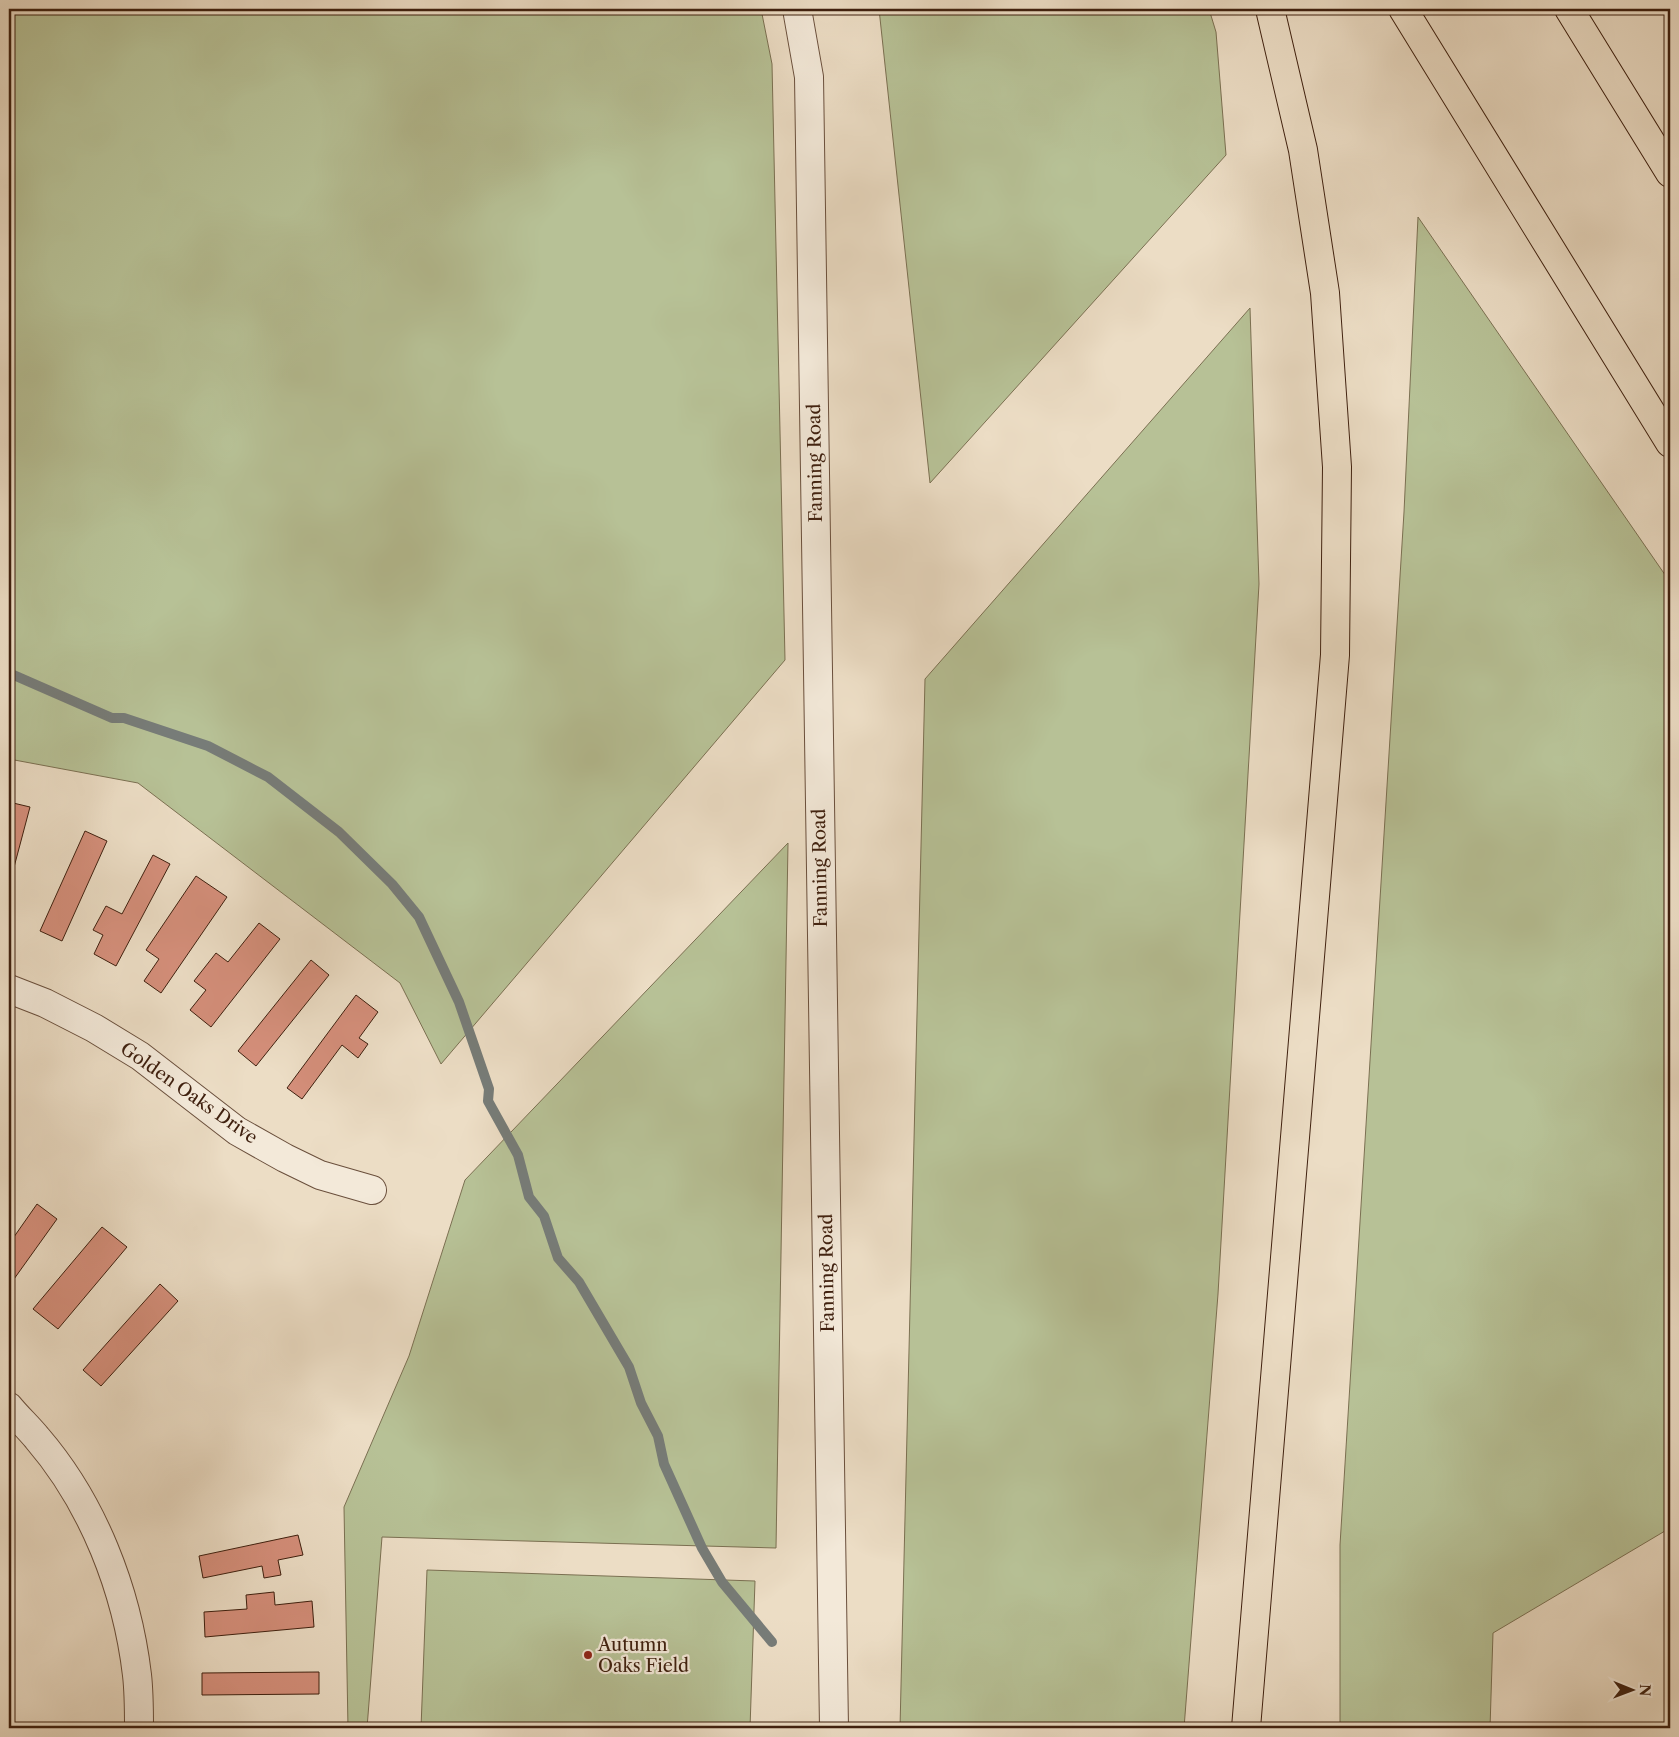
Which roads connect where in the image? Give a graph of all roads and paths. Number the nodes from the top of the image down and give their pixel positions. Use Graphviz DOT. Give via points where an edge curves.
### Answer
graph roads {
  1 [pos="797,9"];
  2 [pos="1270,9"];
  3 [pos="1403,9"];
  4 [pos="1569,9"];
  5 [pos="1670,173"];
  6 [pos="1670,443"];
  7 [pos="9,989"];
  8 [pos="372,1190"];
  9 [pos="9,1407"];
  10 [pos="139,1728"];
  11 [pos="834,1728"];
  12 [pos="1246,1728"];
  1 -- 11 [label="street, Fanning Road" via="809,77"];
  2 -- 12 [label="highway" via="1303,150 1325,293 1337,467 1335,655"];
  3 -- 6 [label="highway"];
  4 -- 5 [label="highway"];
  7 -- 8 [label="street, Golden Oaks Drive" via="94,1028 140,1056 237,1131 285,1158 320,1175"];
  9 -- 10 [label="street" via="68,1480 94,1526 114,1574 128,1621 137,1675"];
}
